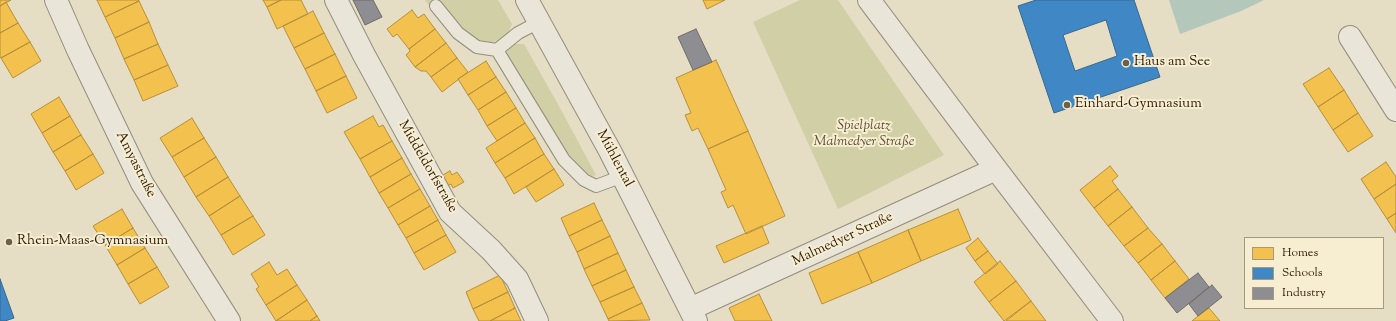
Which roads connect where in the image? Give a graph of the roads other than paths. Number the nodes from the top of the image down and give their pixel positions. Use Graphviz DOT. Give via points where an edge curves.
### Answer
graph roads {
  1 [pos="56,0"];
  2 [pos="336,0"];
  3 [pos="527,0"];
  4 [pos="869,0"];
  5 [pos="436,6"];
  6 [pos="539,22"];
  7 [pos="1350,37"];
  8 [pos="497,50"];
  9 [pos="1396,110"];
  10 [pos="996,169"];
  11 [pos="623,176"];
  12 [pos="693,315"];
  13 [pos="229,321"];
  14 [pos="536,321"];
  15 [pos="1112,321"];
  1 -- 13 [label="street, Amyastraße" via="142,183"];
  2 -- 14 [label="street, Middeldorfstraße" via="450,212 491,250 517,279"];
  3 -- 6 [label="street, Mühlental"];
  4 -- 10 [label="street"];
  5 -- 8 [label="lane" via="458,33 477,47"];
  6 -- 8 [label="lane" via="518,33"];
  6 -- 11 [label="street, Mühlental"];
  7 -- 9 [label="street"];
  8 -- 11 [label="lane" via="564,160 584,180 596,186"];
  10 -- 12 [label="street, Malmedyer Straße"];
  10 -- 15 [label="street"];
  11 -- 12 [label="street, Mühlental"];
}
